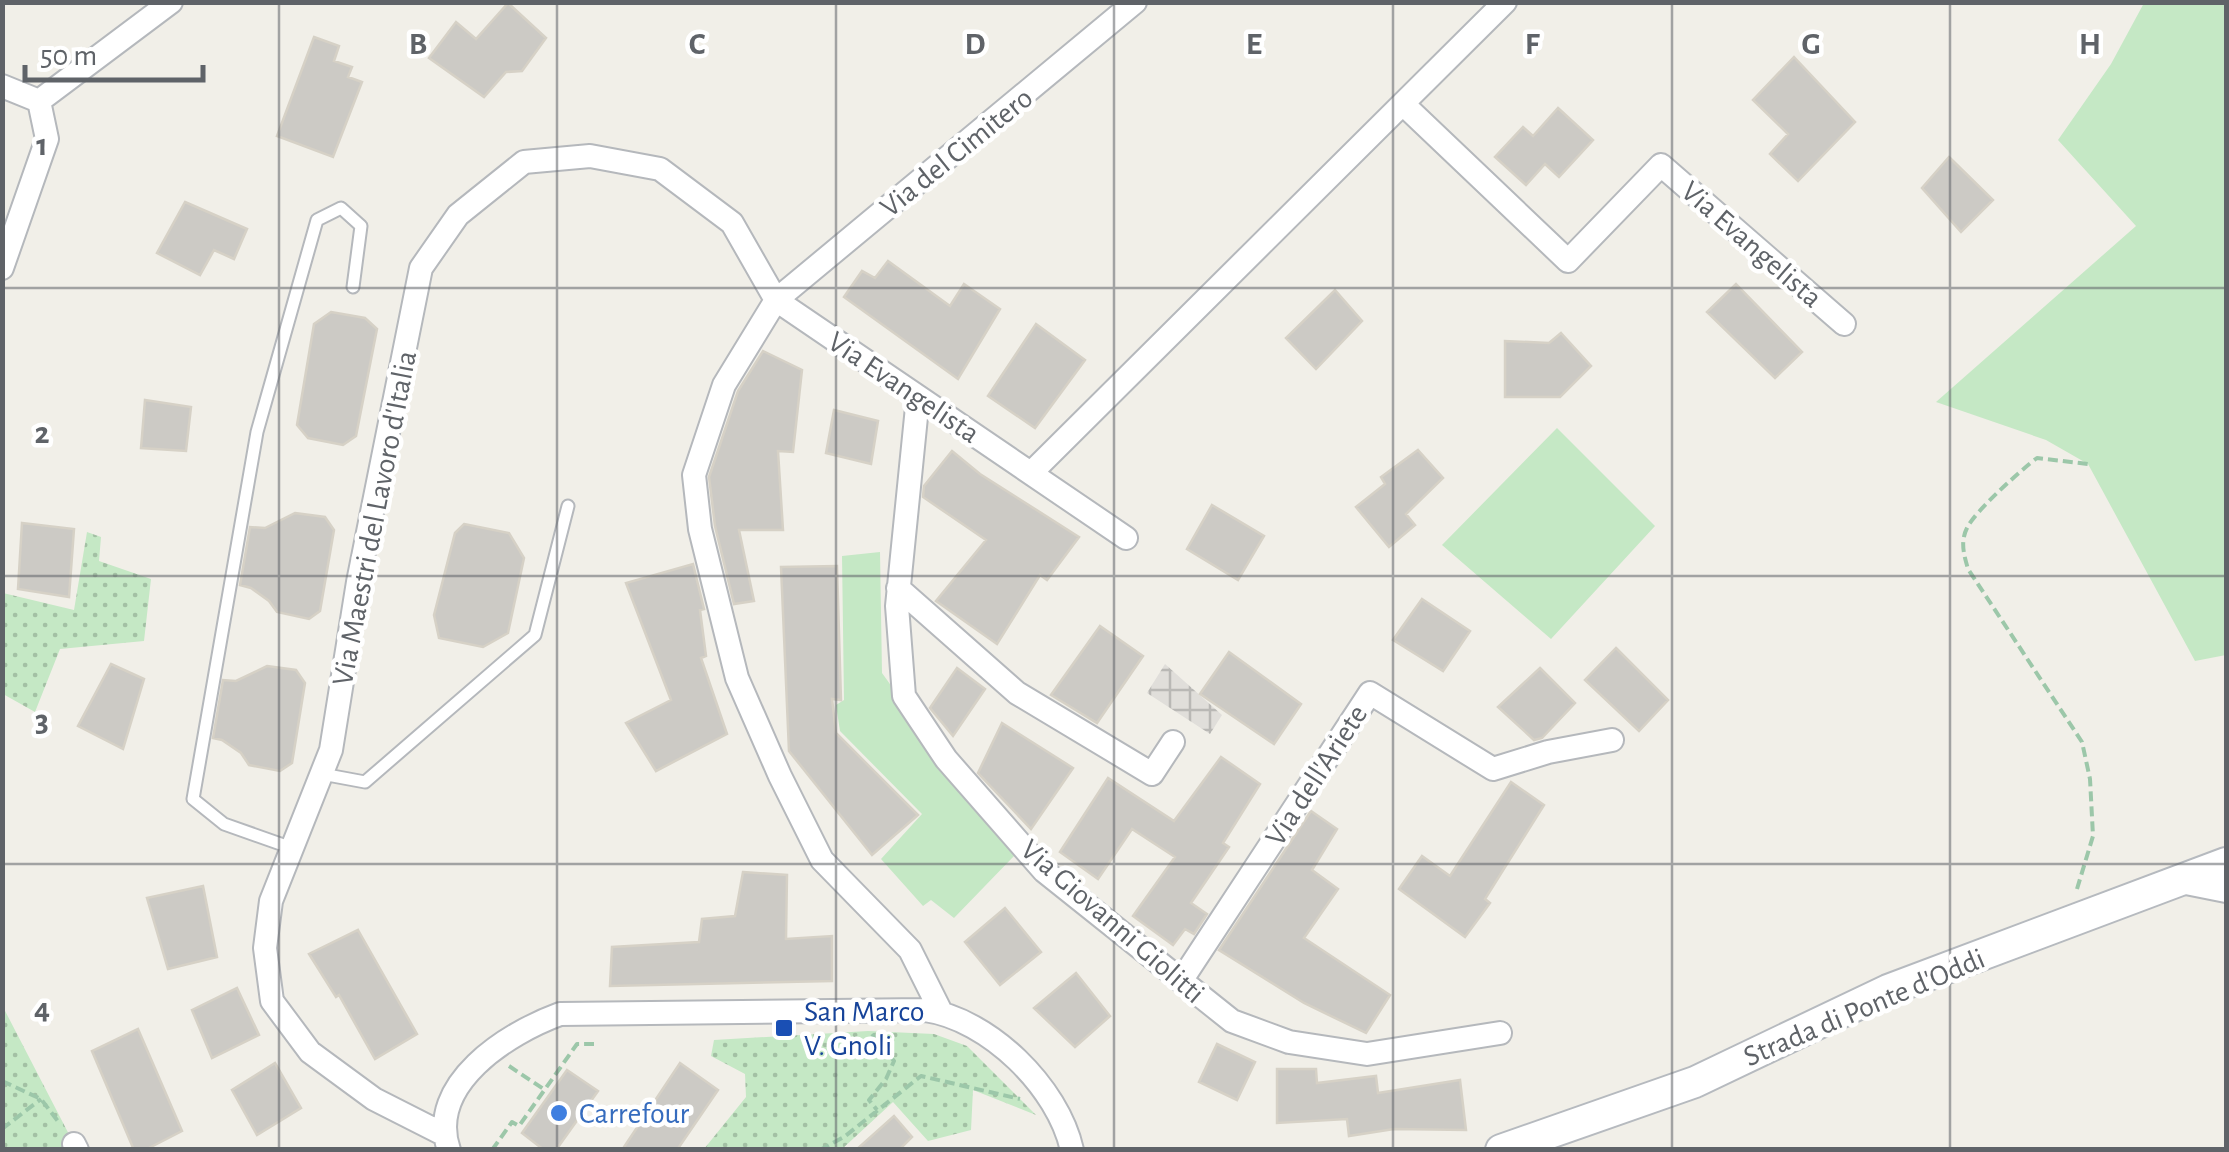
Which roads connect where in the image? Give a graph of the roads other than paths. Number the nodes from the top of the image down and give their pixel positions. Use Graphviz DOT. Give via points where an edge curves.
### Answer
graph roads {
  1 [pos="171,2"];
  2 [pos="1136,2"];
  3 [pos="1505,2"];
  4 [pos="2,86"];
  5 [pos="39,101"];
  6 [pos="1403,104"];
  7 [pos="2,268"];
  8 [pos="353,287"];
  9 [pos="776,300"];
  10 [pos="1844,324"];
  11 [pos="918,397"];
  12 [pos="1031,473"];
  13 [pos="568,506"];
  14 [pos="1126,538"];
  15 [pos="898,588"];
  16 [pos="1612,740"];
  17 [pos="1173,742"];
  18 [pos="322,774"];
  19 [pos="292,848"];
  20 [pos="2226,863"];
  21 [pos="2175,881"];
  22 [pos="2226,891"];
  23 [pos="1180,980"];
  24 [pos="942,1012"];
  25 [pos="1500,1033"];
  26 [pos="446,1142"];
  27 [pos="1072,1150"];
  28 [pos="1501,1150"];
  1 -- 5 [label="street"];
  2 -- 9 [label="street, Via del Cimitero"];
  3 -- 6 [label="street"];
  4 -- 5 [label="street"];
  5 -- 7 [label="street" via="47,139"];
  6 -- 10 [label="street, Via Evangelista" via="1568,261 1661,165"];
  6 -- 12 [label="street"];
  8 -- 19 [label="lane" via="361,226 341,208 317,220 258,432 193,799 224,824"];
  9 -- 11 [label="street, Via Evangelista"];
  9 -- 18 [label="street, Via Maestri del Lavoro d'Italia" via="732,223 660,169 590,156 524,162 458,215 421,268"];
  9 -- 24 [label="street, Via del Cimitero" via="724,385 694,475 700,529 737,678 822,860 910,950"];
  11 -- 12 [label="street, Via Evangelista"];
  11 -- 15 [label="street, Via Giovanni Giolitti"];
  12 -- 14 [label="street, Via Evangelista"];
  13 -- 18 [label="lane" via="535,635 364,782"];
  15 -- 17 [label="street" via="1018,693 1152,774"];
  15 -- 23 [label="street, Via Giovanni Giolitti" via="904,696 946,759 1044,870"];
  16 -- 23 [label="street, Via dell'Ariete" via="1493,769 1370,693"];
  18 -- 19 [label="street, Via Maestri del Lavoro d'Italia"];
  19 -- 26 [label="street, Via Maestri del Lavoro d'Italia" via="272,901 265,948 272,1001 310,1052"];
  20 -- 21 [label="street, Strada di Ponte d'Oddi"];
  21 -- 22 [label="street"];
  21 -- 28 [label="street, Strada di Ponte d'Oddi" via="1888,990 1696,1082"];
  23 -- 25 [label="street, Via Giovanni Giolitti" via="1232,1021 1288,1042 1367,1054"];
  24 -- 26 [label="street" via="560,1014 530,1025 485,1056 456,1087 446,1112"];
  24 -- 27 [label="street" via="1008,1050 1032,1074 1068,1129"];
}
